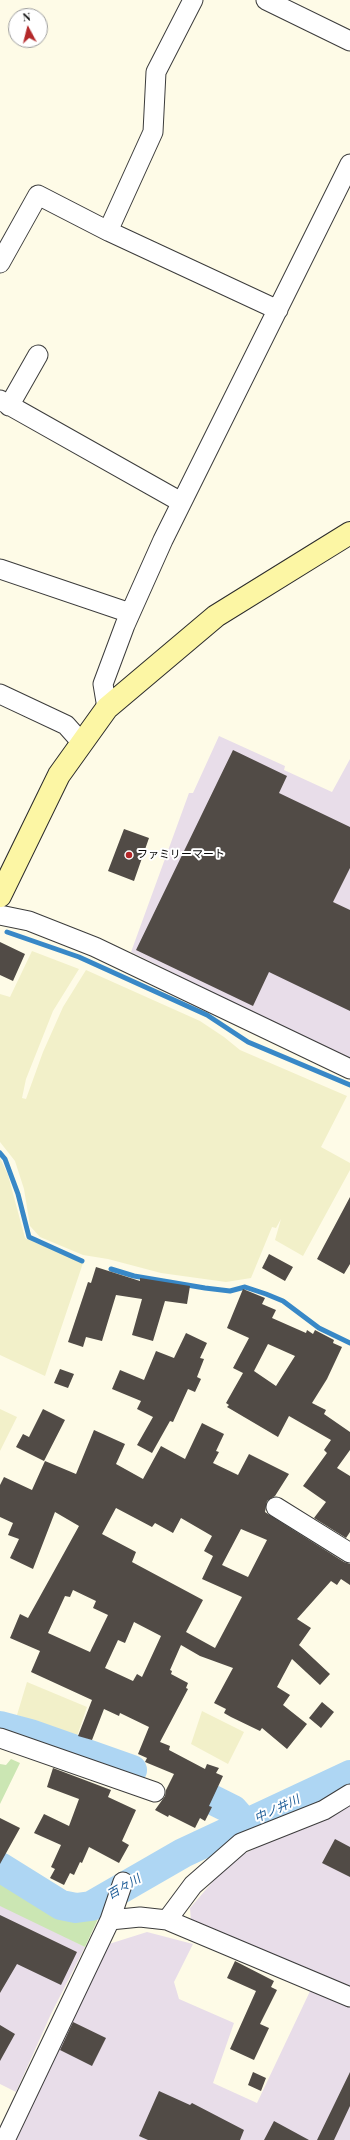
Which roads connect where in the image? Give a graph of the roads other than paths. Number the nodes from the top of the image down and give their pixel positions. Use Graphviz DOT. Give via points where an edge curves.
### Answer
graph roads {
  1 [pos="193,0"];
  2 [pos="266,0"];
  3 [pos="350,41"];
  4 [pos="350,164"];
  5 [pos="108,231"];
  6 [pos="0,262"];
  7 [pos="278,310"];
  8 [pos="38,355"];
  9 [pos="5,403"];
  10 [pos="181,502"];
  11 [pos="350,533"];
  12 [pos="0,569"];
  13 [pos="130,613"];
  14 [pos="0,694"];
  15 [pos="107,708"];
  16 [pos="82,743"];
  17 [pos="0,896"];
  18 [pos="0,915"];
  19 [pos="350,1069"];
  20 [pos="276,1507"];
  21 [pos="350,1553"];
  22 [pos="0,1738"];
  23 [pos="155,1792"];
  24 [pos="350,1794"];
  25 [pos="123,1882"];
  26 [pos="110,1920"];
  27 [pos="167,1920"];
  28 [pos="350,1997"];
  29 [pos="5,2140"];
  1 -- 5 [label="street" via="156,72 153,132"];
  2 -- 3 [label="street"];
  4 -- 7 [label="street"];
  5 -- 6 [label="street" via="38,195"];
  5 -- 7 [label="street"];
  7 -- 10 [label="street"];
  8 -- 9 [label="street"];
  9 -- 10 [label="street"];
  10 -- 13 [label="street"];
  11 -- 15 [label="street" via="216,616"];
  12 -- 13 [label="street"];
  13 -- 15 [label="street" via="103,684"];
  14 -- 16 [label="street" via="66,725"];
  15 -- 16 [label="street"];
  16 -- 17 [label="street" via="59,775"];
  18 -- 19 [label="street" via="29,921 95,947"];
  20 -- 21 [label="street"];
  22 -- 23 [label="street"];
  24 -- 27 [label="street" via="324,1810 240,1843 193,1885"];
  25 -- 26 [label="street"];
  26 -- 27 [label="street" via="140,1917"];
  26 -- 29 [label="street"];
  27 -- 28 [label="street"];
}
